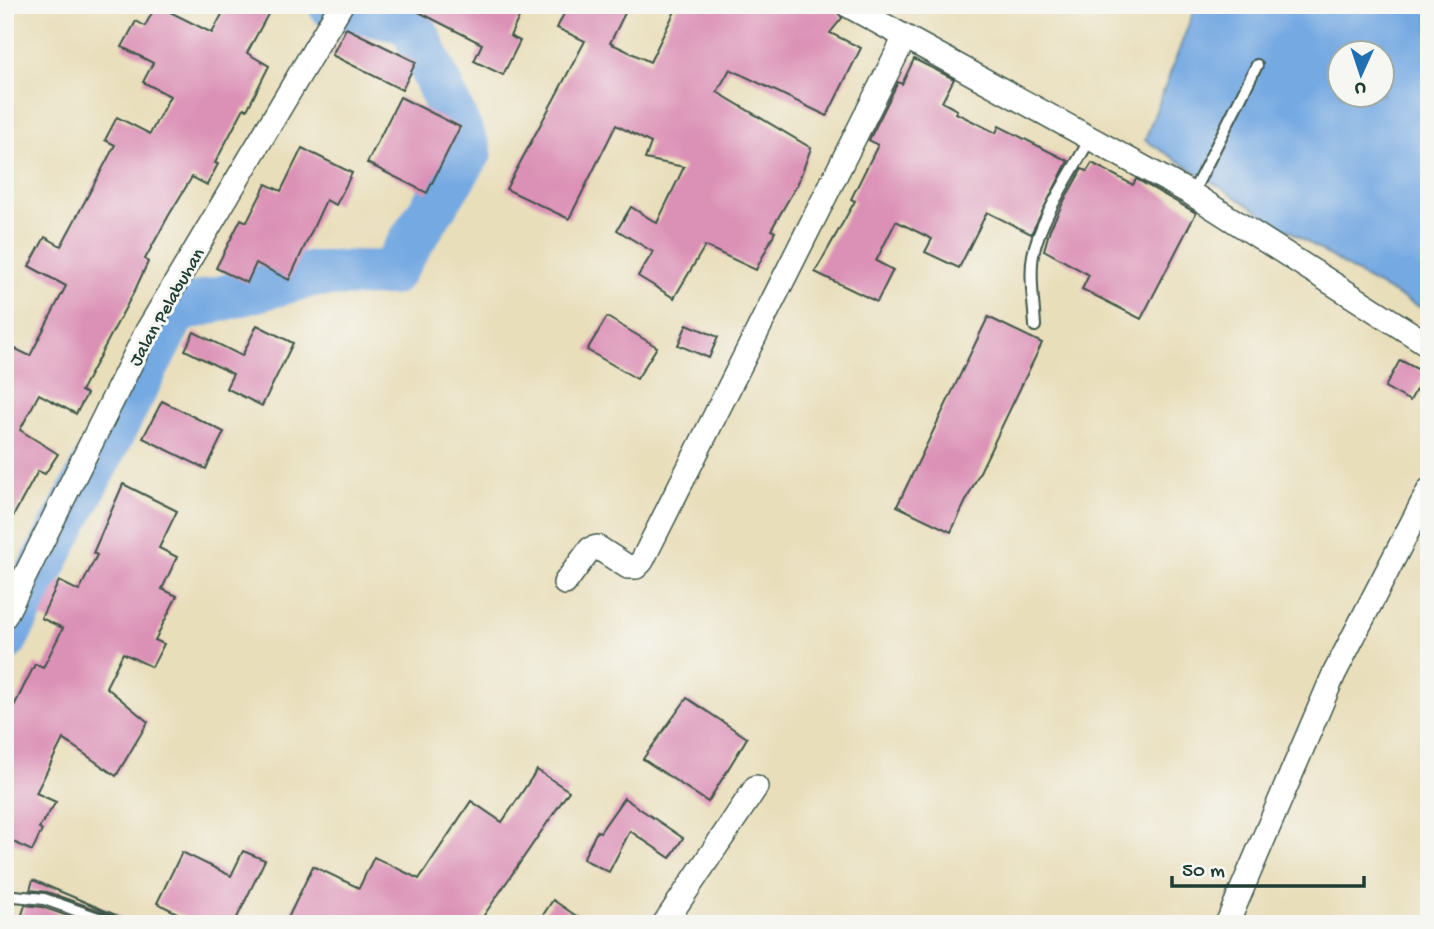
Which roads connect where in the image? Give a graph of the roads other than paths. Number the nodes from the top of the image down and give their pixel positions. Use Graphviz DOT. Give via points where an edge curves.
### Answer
graph roads {
  1 [pos="340,9"];
  2 [pos="860,9"];
  3 [pos="904,39"];
  4 [pos="1257,65"];
  5 [pos="1091,137"];
  6 [pos="1192,194"];
  7 [pos="1035,326"];
  8 [pos="1429,345"];
  9 [pos="1429,490"];
  10 [pos="565,583"];
  11 [pos="5,616"];
  12 [pos="756,787"];
  13 [pos="5,895"];
  14 [pos="115,924"];
  15 [pos="664,924"];
  16 [pos="1227,924"];
  1 -- 11 [label="street, Jalan Pelabuhan" via="147,331"];
  2 -- 3 [label="street"];
  3 -- 5 [label="street"];
  3 -- 10 [label="street" via="642,561 628,567 597,547 590,549"];
  4 -- 6 [label="lane"];
  5 -- 6 [label="street"];
  5 -- 7 [label="lane" via="1033,254"];
  6 -- 8 [label="street"];
  9 -- 16 [label="street" via="1334,674"];
  12 -- 15 [label="street"];
  13 -- 14 [label="lane" via="44,899"];
}
